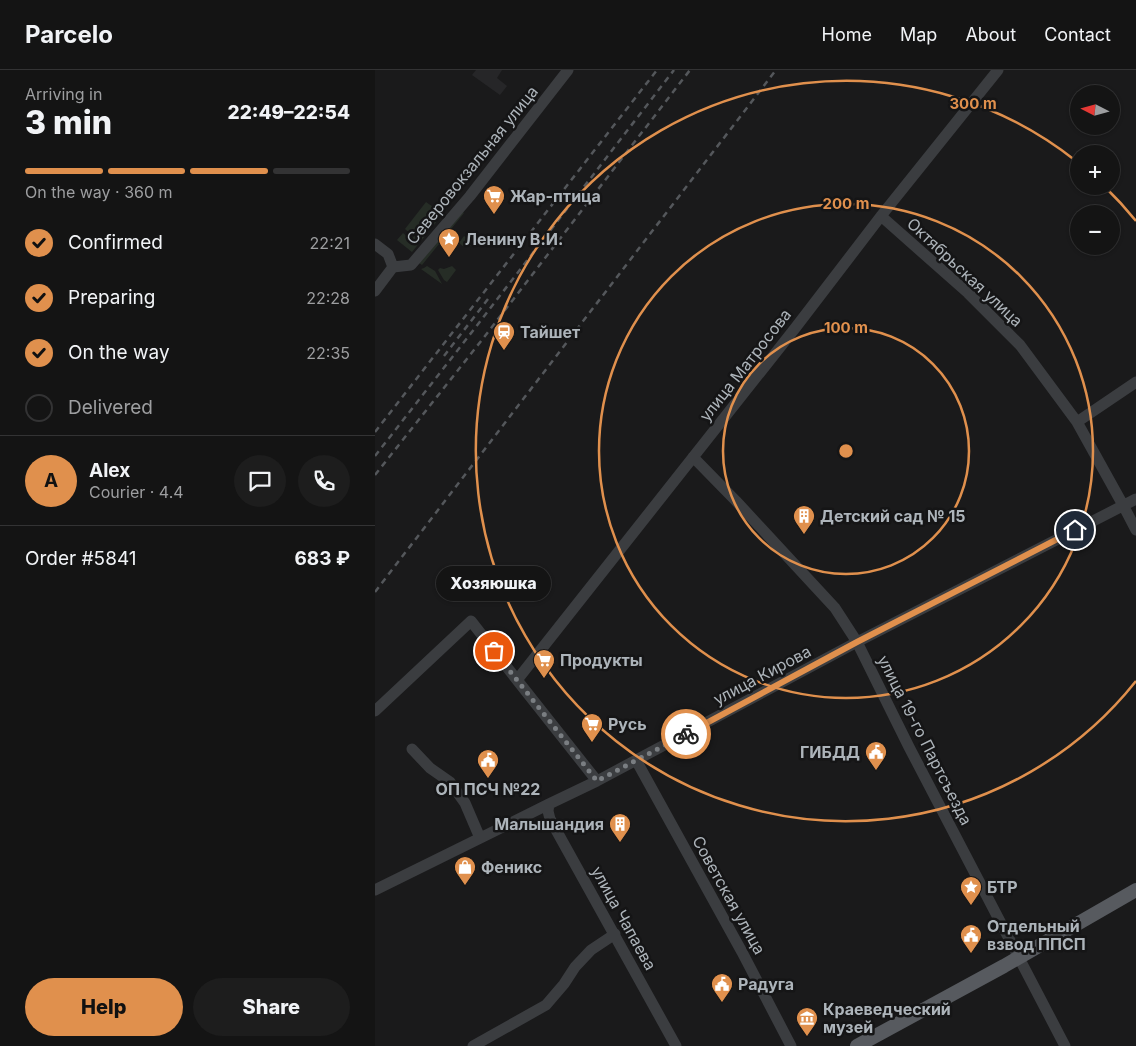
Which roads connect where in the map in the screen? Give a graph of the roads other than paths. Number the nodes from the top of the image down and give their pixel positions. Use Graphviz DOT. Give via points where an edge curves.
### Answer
graph roads {
  1 [pos="568,70"];
  2 [pos="998,70"];
  3 [pos="881,216"];
  4 [pos="375,244"];
  5 [pos="393,267"];
  6 [pos="375,291"];
  7 [pos="1136,382"];
  8 [pos="1077,422"];
  9 [pos="693,456"];
  10 [pos="1136,499"];
  11 [pos="1123,505"];
  12 [pos="1136,530"];
  13 [pos="857,642"];
  14 [pos="517,680"];
  15 [pos="375,711"];
  16 [pos="412,749"];
  17 [pos="636,760"];
  18 [pos="597,781"];
  19 [pos="549,804"];
  20 [pos="480,838"];
  21 [pos="375,890"];
  22 [pos="1136,890"];
  23 [pos="615,934"];
  24 [pos="1019,957"];
  25 [pos="473,1046"];
  26 [pos="676,1046"];
  27 [pos="791,1046"];
  28 [pos="857,1046"];
  29 [pos="1065,1046"];
  1 -- 5 [label="street, Северовокзальная улица" via="411,265"];
  2 -- 3 [label="street, улица Матросова"];
  3 -- 8 [label="street, Октябрьская улица" via="968,293 1020,345"];
  3 -- 9 [label="street, улица Матросова"];
  4 -- 5 [label="street" via="388,254"];
  5 -- 6 [label="street"];
  7 -- 8 [label="street"];
  8 -- 11 [label="street, Октябрьская улица"];
  9 -- 13 [label="street, улица 19-го Партсъезда" via="835,608"];
  9 -- 14 [label="street, улица Матросова"];
  10 -- 11 [label="street, улица Кирова"];
  11 -- 12 [label="street, Октябрьская улица"];
  11 -- 13 [label="street, улица Кирова"];
  13 -- 17 [label="street, улица Кирова"];
  13 -- 24 [label="street, улица 19-го Партсъезда"];
  14 -- 15 [label="street" via="471,621"];
  14 -- 18 [label="street"];
  16 -- 20 [label="street" via="430,768 450,782 465,803"];
  17 -- 18 [label="street, улица Кирова"];
  17 -- 27 [label="street, Советская улица"];
  18 -- 19 [label="street, улица Кирова"];
  19 -- 20 [label="street, улица Кирова"];
  19 -- 23 [label="street, улица Чапаева" via="550,819"];
  20 -- 21 [label="street, улица Кирова"];
  22 -- 24 [label="main road"];
  23 -- 25 [label="street" via="591,950 546,1005"];
  23 -- 26 [label="street, улица Чапаева"];
  24 -- 28 [label="main road"];
  24 -- 29 [label="street, улица 19-го Партсъезда"];
}
